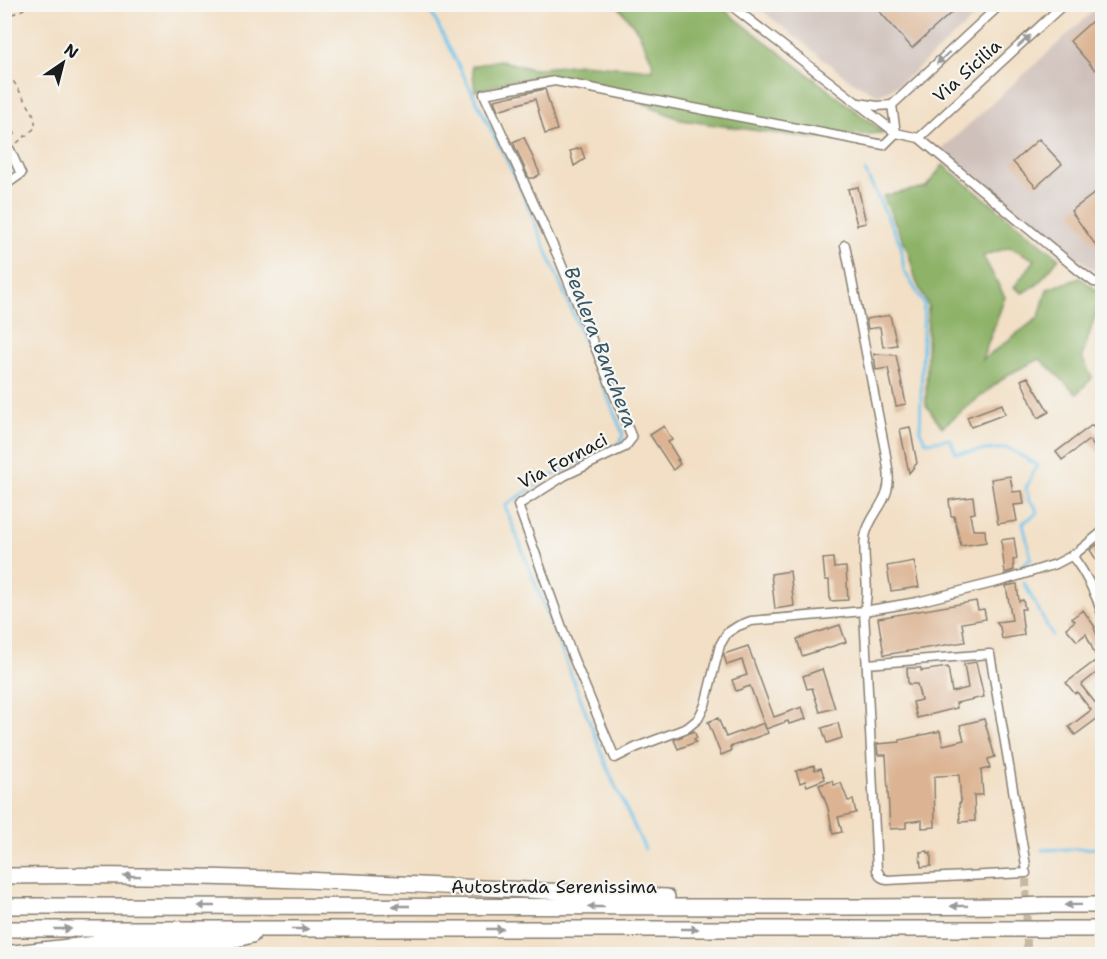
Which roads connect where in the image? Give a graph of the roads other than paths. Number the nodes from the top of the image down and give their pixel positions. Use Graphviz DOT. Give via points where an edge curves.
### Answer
graph roads {
  1 [pos="729,4"];
  2 [pos="1001,4"];
  3 [pos="1064,4"];
  4 [pos="858,103"];
  5 [pos="892,105"];
  6 [pos="896,133"];
  7 [pos="919,138"];
  8 [pos="10,150"];
  9 [pos="4,186"];
  10 [pos="845,244"];
  11 [pos="1102,283"];
  12 [pos="1102,532"];
  13 [pos="1072,555"];
  14 [pos="864,611"];
  15 [pos="1102,614"];
  16 [pos="867,664"];
  17 [pos="4,874"];
  18 [pos="1102,904"];
  19 [pos="4,906"];
  20 [pos="862,907"];
  21 [pos="1102,928"];
  22 [pos="4,929"];
  23 [pos="276,929"];
  24 [pos="4,954"];
  1 -- 4 [label="street"];
  2 -- 5 [label="street, Via Sicilia, one-way"];
  7 -- 3 [label="street, Via Sicilia, one-way"];
  4 -- 5 [label="street"];
  4 -- 6 [label="street"];
  5 -- 6 [label="street"];
  6 -- 7 [label="street"];
  6 -- 14 [label="street, Via Fornaci" via="884,145 555,81 484,94 560,261 632,438 626,447 564,476 518,504 572,655 615,758 687,728 698,719 720,645 727,633 738,626 751,621"];
  7 -- 11 [label="street" via="1078,270"];
  8 -- 9 [label="street" via="21,174"];
  10 -- 14 [label="street" via="889,479 887,492 866,535"];
  12 -- 13 [label="street"];
  13 -- 14 [label="street" via="1005,580"];
  13 -- 15 [label="street"];
  14 -- 16 [label="street"];
  16 -- 16 [label="street" via="990,654 1026,870 887,880 881,877 877,870"];
  20 -- 17 [label="highway, one-way" via="302,879"];
  18 -- 20 [label="highway, Autostrada Serenissima, one-way, bridge"];
  20 -- 19 [label="highway, Autostrada Serenissima, one-way"];
  23 -- 21 [label="highway, one-way, bridge"];
  22 -- 23 [label="highway, one-way"];
  23 -- 24 [label="highway" via="228,941 97,944"];
}
